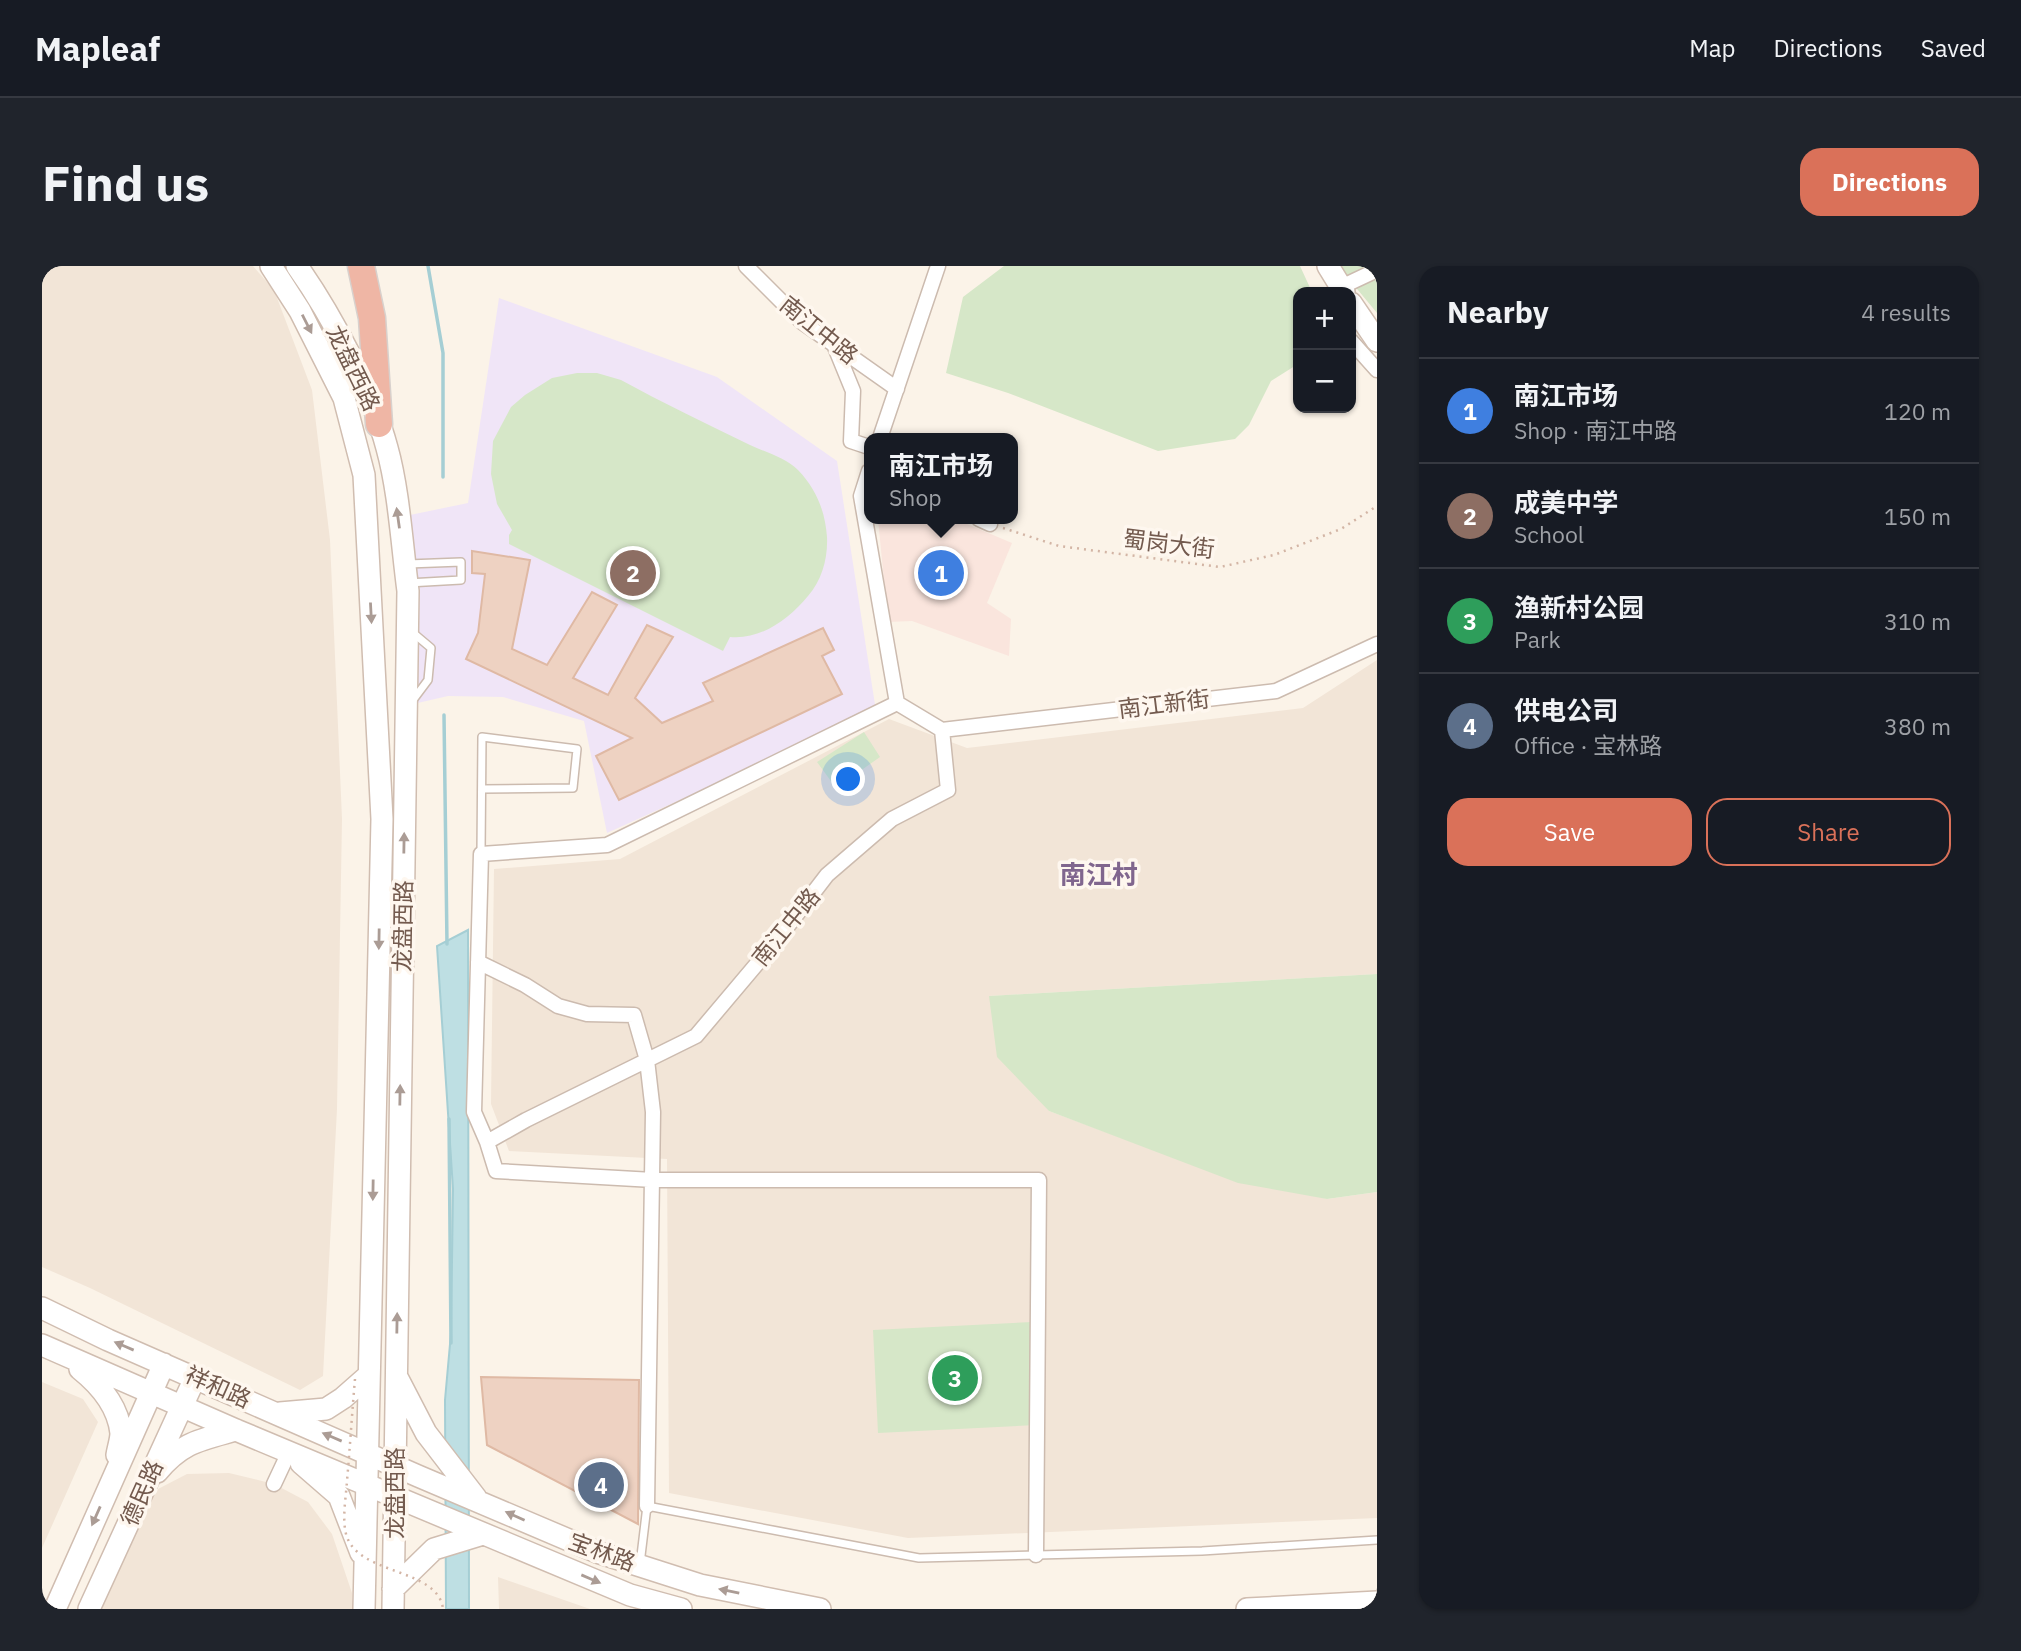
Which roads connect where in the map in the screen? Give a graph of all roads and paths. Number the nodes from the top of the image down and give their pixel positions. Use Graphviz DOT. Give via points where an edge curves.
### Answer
graph roads {
  1 [pos="271,266"];
  2 [pos="297,266"];
  3 [pos="361,266"];
  4 [pos="746,266"];
  5 [pos="938,266"];
  6 [pos="1328,266"];
  7 [pos="1377,270"];
  8 [pos="1341,287"];
  9 [pos="1354,287"];
  10 [pos="1362,337"];
  11 [pos="834,345"];
  12 [pos="1377,370"];
  13 [pos="897,389"];
  14 [pos="379,424"];
  15 [pos="882,433"];
  16 [pos="864,445"];
  17 [pos="864,487"];
  18 [pos="1377,506"];
  19 [pos="864,513"];
  20 [pos="866,524"];
  21 [pos="994,524"];
  22 [pos="406,573"];
  23 [pos="1377,644"];
  24 [pos="897,703"];
  25 [pos="942,730"];
  26 [pos="482,789"];
  27 [pos="481,854"];
  28 [pos="478,962"];
  29 [pos="647,1060"];
  30 [pos="487,1142"];
  31 [pos="653,1180"];
  32 [pos="42,1308"];
  33 [pos="50,1349"];
  34 [pos="164,1364"];
  35 [pos="396,1374"];
  36 [pos="195,1378"];
  37 [pos="361,1378"];
  38 [pos="150,1394"];
  39 [pos="181,1407"];
  40 [pos="278,1414"];
  41 [pos="236,1430"];
  42 [pos="289,1452"];
  43 [pos="366,1452"];
  44 [pos="395,1464"];
  45 [pos="111,1480"];
  46 [pos="274,1484"];
  47 [pos="366,1485"];
  48 [pos="145,1487"];
  49 [pos="396,1497"];
  50 [pos="477,1500"];
  51 [pos="647,1506"];
  52 [pos="483,1534"];
  53 [pos="1377,1540"];
  54 [pos="1036,1555"];
  55 [pos="365,1562"];
  56 [pos="639,1566"];
  57 [pos="393,1599"];
  58 [pos="1377,1602"];
  59 [pos="644,1604"];
  60 [pos="55,1609"];
  61 [pos="89,1609"];
  62 [pos="364,1609"];
  63 [pos="443,1609"];
  64 [pos="681,1609"];
  65 [pos="820,1609"];
  66 [pos="1247,1609"];
  1 -- 37 [label="main road, 龙盘西路, one-way" via="300,311 344,398 364,475 382,819"];
  2 -- 14 [label="main road, 龙盘西路" via="345,347"];
  3 -- 14 [label="highway" via="372,318"];
  4 -- 11 [label="street, 南江中路" via="802,322"];
  5 -- 13 [label="street"];
  6 -- 8 [label="main road"];
  7 -- 9 [label="street"];
  10 -- 12 [label="street"];
  11 -- 13 [label="street, 南江中路"];
  11 -- 16 [label="street" via="853,391 851,441"];
  13 -- 15 [label="street"];
  22 -- 14 [label="main road, 龙盘西路, one-way" via="388,449"];
  17 -- 19 [label="street"];
  18 -- 21 [label="path, 蜀岗大街" via="1319,538 1274,555 1220,567 1059,546"];
  20 -- 24 [label="street"];
  22 -- 22 [label="lane" via="461,580 461,562"];
  35 -- 22 [label="main road, 龙盘西路, one-way"];
  23 -- 25 [label="street, 南江新街" via="1276,691"];
  24 -- 25 [label="street"];
  24 -- 27 [label="street" via="607,845"];
  25 -- 29 [label="street, 南江中路" via="948,790 892,819 827,875 696,1036"];
  26 -- 26 [label="lane" via="482,737 577,749 573,788"];
  26 -- 27 [label="lane"];
  27 -- 28 [label="street"];
  28 -- 29 [label="street" via="558,1006 587,1014 634,1015"];
  28 -- 30 [label="street" via="474,1112"];
  29 -- 30 [label="street, 南江中路"];
  29 -- 31 [label="street"];
  30 -- 31 [label="street" via="496,1171"];
  31 -- 51 [label="street"];
  31 -- 54 [label="street" via="1039,1180"];
  34 -- 32 [label="main road, 祥和路, one-way"];
  33 -- 38 [label="main road, 宝林路"];
  33 -- 45 [label="main road" via="93,1379 111,1400 121,1434"];
  34 -- 36 [label="main road, 祥和路"];
  34 -- 38 [label="main road"];
  35 -- 44 [label="main road, 龙盘西路"];
  35 -- 50 [label="main road" via="429,1437"];
  36 -- 39 [label="main road, 德民路"];
  36 -- 40 [label="main road, 祥和路"];
  37 -- 40 [label="main road" via="326,1409"];
  37 -- 43 [label="main road, 龙盘西路"];
  37 -- 63 [label="path, bridge" via="346,1498 346,1535 354,1549 433,1590"];
  38 -- 39 [label="main road, 宝林路"];
  38 -- 45 [label="main road"];
  39 -- 41 [label="main road, 宝林路"];
  39 -- 48 [label="main road, 德民路"];
  43 -- 40 [label="main road, 祥和路, one-way"];
  41 -- 42 [label="main road, 宝林路"];
  41 -- 48 [label="main road" via="187,1444 170,1456"];
  42 -- 46 [label="street"];
  42 -- 47 [label="main road, 宝林路"];
  42 -- 55 [label="main road" via="339,1496"];
  43 -- 44 [label="main road, 祥和路"];
  43 -- 47 [label="main road, 龙盘西路"];
  44 -- 49 [label="main road, 龙盘西路"];
  44 -- 50 [label="main road, 宝林路"];
  45 -- 60 [label="main road, one-way"];
  47 -- 49 [label="main road, 宝林路"];
  47 -- 55 [label="main road, 龙盘西路"];
  48 -- 61 [label="main road, 德民路"];
  49 -- 52 [label="main road, 宝林路"];
  49 -- 57 [label="main road, 龙盘西路"];
  56 -- 50 [label="main road, 宝林路, one-way"];
  51 -- 54 [label="lane" via="919,1558"];
  51 -- 56 [label="lane"];
  52 -- 57 [label="main road" via="434,1549"];
  52 -- 59 [label="main road, 宝林路, one-way"];
  53 -- 54 [label="lane"];
  55 -- 62 [label="main road, 龙盘西路"];
  65 -- 56 [label="main road, 宝林路, one-way" via="700,1585"];
  58 -- 66 [label="main road"];
  59 -- 64 [label="main road, 宝林路"];
}
